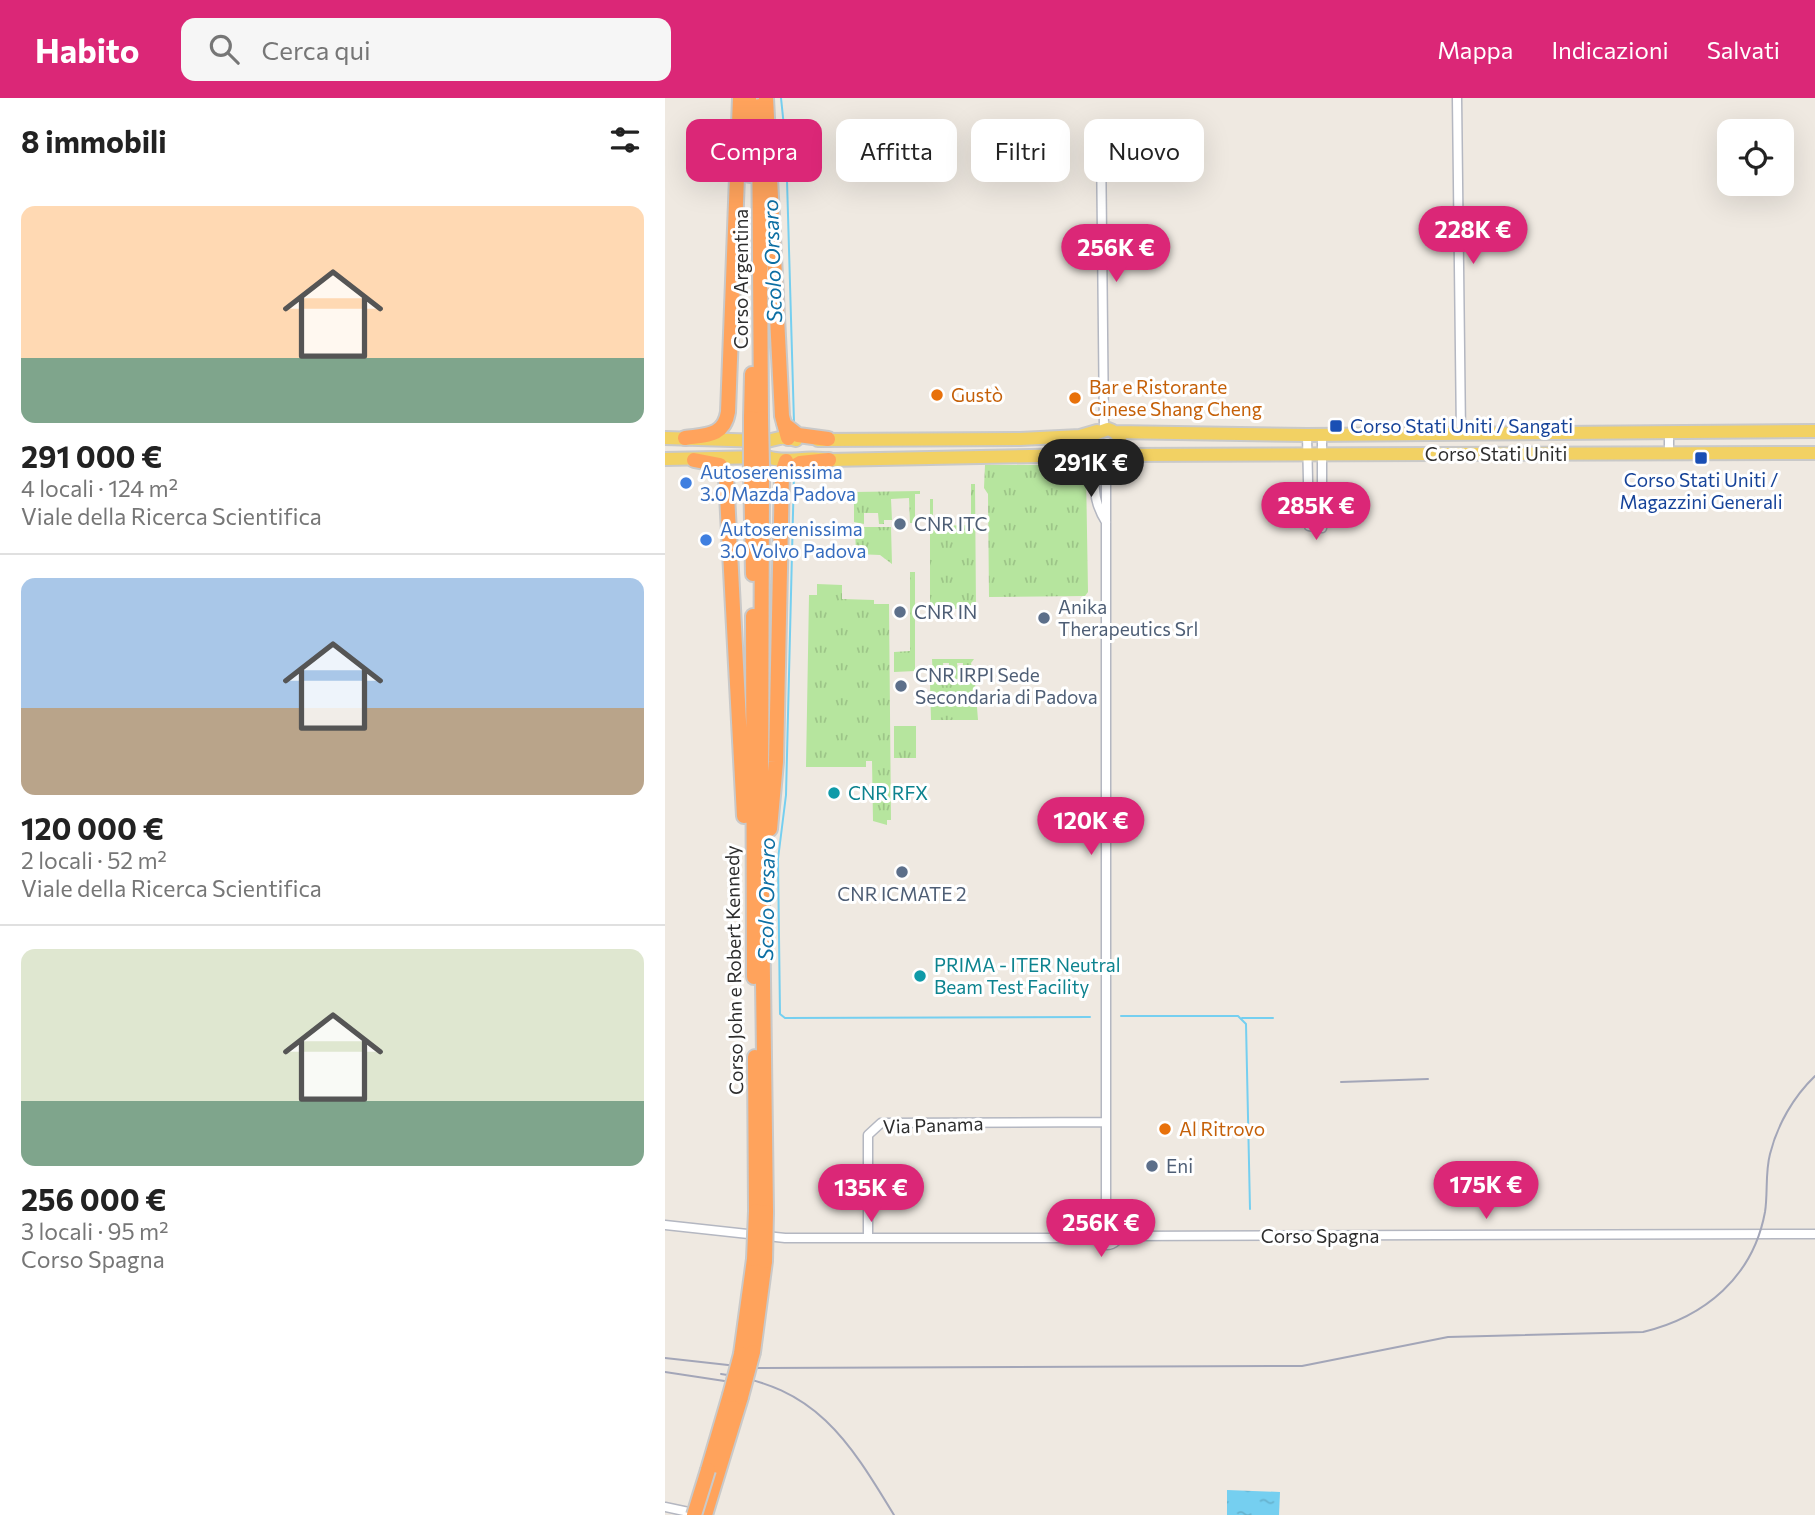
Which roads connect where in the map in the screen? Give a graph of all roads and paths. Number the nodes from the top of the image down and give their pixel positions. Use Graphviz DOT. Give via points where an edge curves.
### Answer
graph roads {
  1 [pos="740,98"];
  2 [pos="749,98"];
  3 [pos="759,98"];
  4 [pos="766,98"];
  5 [pos="1457,98"];
  6 [pos="1102,182"];
  7 [pos="756,418"];
  8 [pos="1105,431"];
  9 [pos="1815,431"];
  10 [pos="1669,433"];
  11 [pos="1307,435"];
  12 [pos="1322,435"];
  13 [pos="1461,435"];
  14 [pos="782,436"];
  15 [pos="665,438"];
  16 [pos="685,438"];
  17 [pos="828,439"];
  18 [pos="924,439"];
  19 [pos="1669,453"];
  20 [pos="1815,453"];
  21 [pos="1308,456"];
  22 [pos="1322,456"];
  23 [pos="1106,457"];
  24 [pos="924,458"];
  25 [pos="1023,458"];
  26 [pos="665,459"];
  27 [pos="694,460"];
  28 [pos="829,460"];
  29 [pos="760,464"];
  30 [pos="787,464"];
  31 [pos="1106,522"];
  32 [pos="751,884"];
  33 [pos="763,912"];
  34 [pos="1107,1122"];
  35 [pos="761,1212"];
  36 [pos="665,1217"];
  37 [pos="1106,1220"];
  38 [pos="665,1225"];
  39 [pos="687,1226"];
  40 [pos="1815,1234"];
  41 [pos="1094,1235"];
  42 [pos="1119,1236"];
  43 [pos="869,1238"];
  44 [pos="714,1471"];
  45 [pos="665,1507"];
  46 [pos="694,1515"];
  47 [pos="703,1515"];
  1 -- 16 [label="highway" via="728,412 717,432"];
  2 -- 7 [label="highway, Corso Argentina"];
  3 -- 7 [label="highway, Corso Argentina"];
  4 -- 14 [label="highway"];
  5 -- 13 [label="street, Corso Stati Uniti"];
  6 -- 8 [label="street"];
  7 -- 29 [label="highway, Corso John e Robert Kennedy, bridge"];
  8 -- 11 [label="main road, Corso Stati Uniti"];
  8 -- 18 [label="main road, Corso Stati Uniti" via="1020,439"];
  8 -- 23 [label="main road" via="1121,441"];
  8 -- 23 [label="main road" via="1090,440"];
  9 -- 10 [label="main road, Corso Stati Uniti"];
  10 -- 13 [label="main road, Corso Stati Uniti"];
  10 -- 19 [label="street"];
  11 -- 12 [label="main road, Corso Stati Uniti"];
  11 -- 21 [label="street"];
  12 -- 13 [label="main road, Corso Stati Uniti"];
  12 -- 22 [label="street"];
  14 -- 16 [label="main road"];
  14 -- 17 [label="highway"];
  14 -- 30 [label="main road" via="797,448"];
  15 -- 16 [label="main road"];
  17 -- 18 [label="main road, Corso Stati Uniti"];
  18 -- 24 [label="street"];
  19 -- 20 [label="main road, Corso Stati Uniti"];
  19 -- 22 [label="main road, Corso Stati Uniti"];
  21 -- 22 [label="main road, Corso Stati Uniti"];
  21 -- 22 [label="street" via="1309,526 1322,528"];
  21 -- 23 [label="main road, Corso Stati Uniti"];
  23 -- 25 [label="main road, Corso Stati Uniti"];
  23 -- 31 [label="street"];
  24 -- 25 [label="main road, Corso Stati Uniti"];
  24 -- 28 [label="main road, Corso Stati Uniti"];
  25 -- 31 [label="street" via="1090,466 1095,505"];
  26 -- 27 [label="main road"];
  27 -- 29 [label="main road"];
  27 -- 32 [label="highway" via="720,465 726,476 739,777"];
  28 -- 30 [label="highway"];
  29 -- 30 [label="main road"];
  29 -- 32 [label="highway, Corso John e Robert Kennedy"];
  29 -- 33 [label="highway, Corso John e Robert Kennedy"];
  30 -- 33 [label="highway" via="776,762"];
  31 -- 34 [label="street"];
  32 -- 35 [label="highway, Corso John e Robert Kennedy"];
  33 -- 35 [label="highway, Corso John e Robert Kennedy"];
  34 -- 37 [label="street"];
  34 -- 43 [label="street, Via Panama" via="881,1124 868,1135"];
  35 -- 44 [label="highway, Corso John e Robert Kennedy, bridge" via="747,1353"];
  36 -- 39 [label="street, Corso Spagna"];
  37 -- 41 [label="street" via="1098,1223"];
  37 -- 42 [label="street" via="1116,1224"];
  38 -- 39 [label="street, Corso Spagna"];
  39 -- 43 [label="street, Corso Spagna" via="785,1238"];
  40 -- 42 [label="street, Corso Spagna"];
  41 -- 42 [label="street, Corso Spagna" via="1107,1245"];
  41 -- 43 [label="street, Corso Spagna"];
  44 -- 46 [label="highway, Corso John e Robert Kennedy, bridge"];
  44 -- 47 [label="highway, Corso John e Robert Kennedy"];
  45 -- 47 [label="street"];
}
